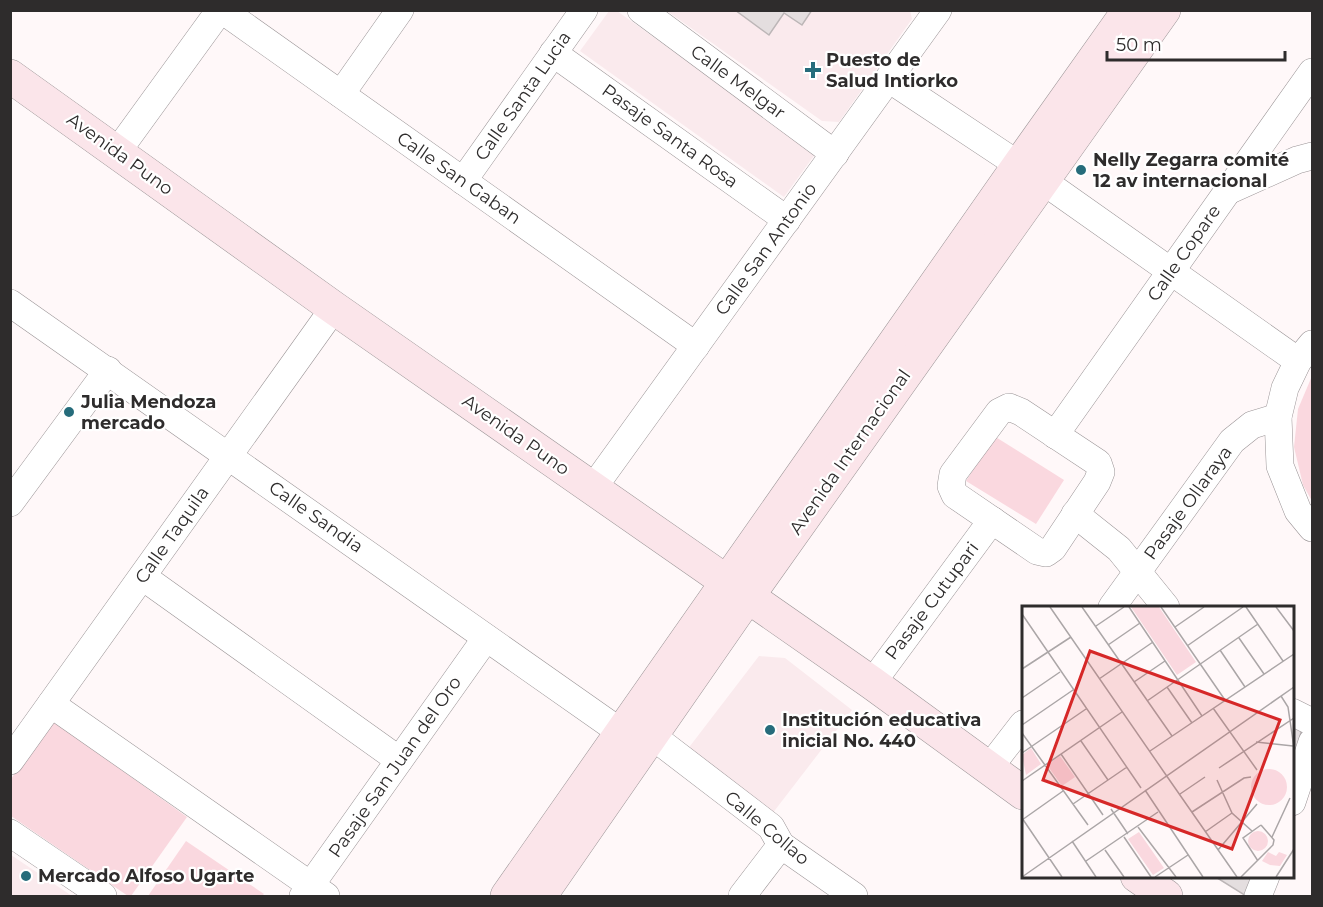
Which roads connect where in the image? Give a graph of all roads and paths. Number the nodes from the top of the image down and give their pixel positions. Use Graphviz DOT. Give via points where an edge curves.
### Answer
graph roads {
  1 [pos="221,10"];
  2 [pos="400,10"];
  3 [pos="584,10"];
  4 [pos="641,10"];
  5 [pos="938,10"];
  6 [pos="1129,10"];
  7 [pos="1164,10"];
  8 [pos="554,53"];
  9 [pos="1312,72"];
  10 [pos="10,76"];
  11 [pos="889,79"];
  12 [pos="341,94"];
  13 [pos="117,152"];
  14 [pos="835,153"];
  15 [pos="1312,156"];
  16 [pos="1031,173"];
  17 [pos="463,181"];
  18 [pos="1228,191"];
  19 [pos="787,220"];
  20 [pos="1172,271"];
  21 [pos="10,303"];
  22 [pos="334,308"];
  23 [pos="696,346"];
  24 [pos="1305,352"];
  25 [pos="108,370"];
  26 [pos="1278,417"];
  27 [pos="1055,435"];
  28 [pos="229,455"];
  29 [pos="593,488"];
  30 [pos="10,503"];
  31 [pos="1076,514"];
  32 [pos="993,520"];
  33 [pos="1312,528"];
  34 [pos="1139,572"];
  35 [pos="142,577"];
  36 [pos="738,589"];
  37 [pos="1113,606"];
  38 [pos="1165,606"];
  39 [pos="486,638"];
  40 [pos="872,682"];
  41 [pos="51,704"];
  42 [pos="1293,713"];
  43 [pos="1312,723"];
  44 [pos="1022,725"];
  45 [pos="637,734"];
  46 [pos="1312,742"];
  47 [pos="399,760"];
  48 [pos="10,761"];
  49 [pos="989,768"];
  50 [pos="1022,792"];
  51 [pos="1293,799"];
  52 [pos="10,833"];
  53 [pos="781,845"];
  54 [pos="1138,877"];
  55 [pos="1266,877"];
  56 [pos="313,893"];
  57 [pos="103,897"];
  58 [pos="507,897"];
  59 [pos="540,897"];
  60 [pos="742,897"];
  61 [pos="855,897"];
  62 [pos="1166,897"];
  63 [pos="1258,897"];
  1 -- 12 [label="street, Calle San Gaban"];
  1 -- 13 [label="street"];
  2 -- 12 [label="street"];
  3 -- 8 [label="street, Calle Santa Lucia"];
  4 -- 14 [label="street, Calle Melgar"];
  5 -- 11 [label="street, Calle San Antonio"];
  6 -- 16 [label="main road, Avenida Internacional"];
  7 -- 16 [label="main road, Avenida Internacional"];
  8 -- 17 [label="street, Calle Santa Lucia"];
  8 -- 19 [label="street, Pasaje Santa Rosa"];
  9 -- 18 [label="street, Calle Copare"];
  10 -- 13 [label="main road, Avenida Puno"];
  11 -- 14 [label="street, Calle San Antonio"];
  11 -- 16 [label="street"];
  12 -- 17 [label="street, Calle San Gaban"];
  13 -- 22 [label="main road, Avenida Puno"];
  14 -- 19 [label="street, Calle San Antonio"];
  15 -- 18 [label="street"];
  16 -- 20 [label="street"];
  16 -- 36 [label="main road, Avenida Internacional"];
  17 -- 23 [label="street, Calle San Gaban"];
  18 -- 20 [label="street, Calle Copare"];
  19 -- 23 [label="street, Calle San Antonio"];
  20 -- 24 [label="street"];
  20 -- 27 [label="street, Calle Copare"];
  21 -- 25 [label="street, Calle Sandia"];
  22 -- 28 [label="street, Calle Taquila"];
  22 -- 29 [label="main road, Avenida Puno"];
  23 -- 29 [label="street, Calle San Antonio"];
  24 -- 26 [label="street" via="1285,388"];
  25 -- 28 [label="street, Calle Sandia"];
  25 -- 30 [label="street"];
  26 -- 33 [label="street" via="1280,466 1298,511"];
  26 -- 34 [label="street, Pasaje Ollaraya" via="1252,425 1232,441"];
  27 -- 31 [label="street" via="1098,463 1101,472"];
  27 -- 32 [label="street" via="1009,407 999,412 953,474 951,486 956,495"];
  28 -- 35 [label="street, Calle Taquila"];
  28 -- 39 [label="street, Calle Sandia"];
  29 -- 36 [label="main road, Avenida Puno"];
  31 -- 32 [label="street" via="1046,553"];
  31 -- 34 [label="street" via="1119,549"];
  32 -- 40 [label="street, Pasaje Cutupari"];
  34 -- 37 [label="street, Pasaje Ollaraya"];
  34 -- 38 [label="street"];
  35 -- 41 [label="street, Calle Taquila"];
  35 -- 47 [label="street"];
  36 -- 40 [label="main road, Avenida Puno"];
  36 -- 45 [label="main road, Avenida Internacional"];
  39 -- 45 [label="street, Calle Sandia"];
  39 -- 47 [label="street, Pasaje San Juan del Oro"];
  40 -- 49 [label="main road, Avenida Puno"];
  41 -- 48 [label="street, Calle Taquila"];
  41 -- 56 [label="street"];
  42 -- 43 [label="street"];
  44 -- 49 [label="street"];
  45 -- 53 [label="street, Calle Collao" via="771,827"];
  45 -- 58 [label="main road, Avenida Internacional"];
  45 -- 59 [label="main road, Avenida Internacional"];
  46 -- 51 [label="street"];
  47 -- 56 [label="street, Pasaje San Juan del Oro"];
  49 -- 50 [label="main road, Avenida Puno"];
  52 -- 57 [label="street"];
  53 -- 60 [label="street"];
  53 -- 61 [label="street, Calle Collao"];
  54 -- 62 [label="main road"];
  55 -- 63 [label="street"];
}
